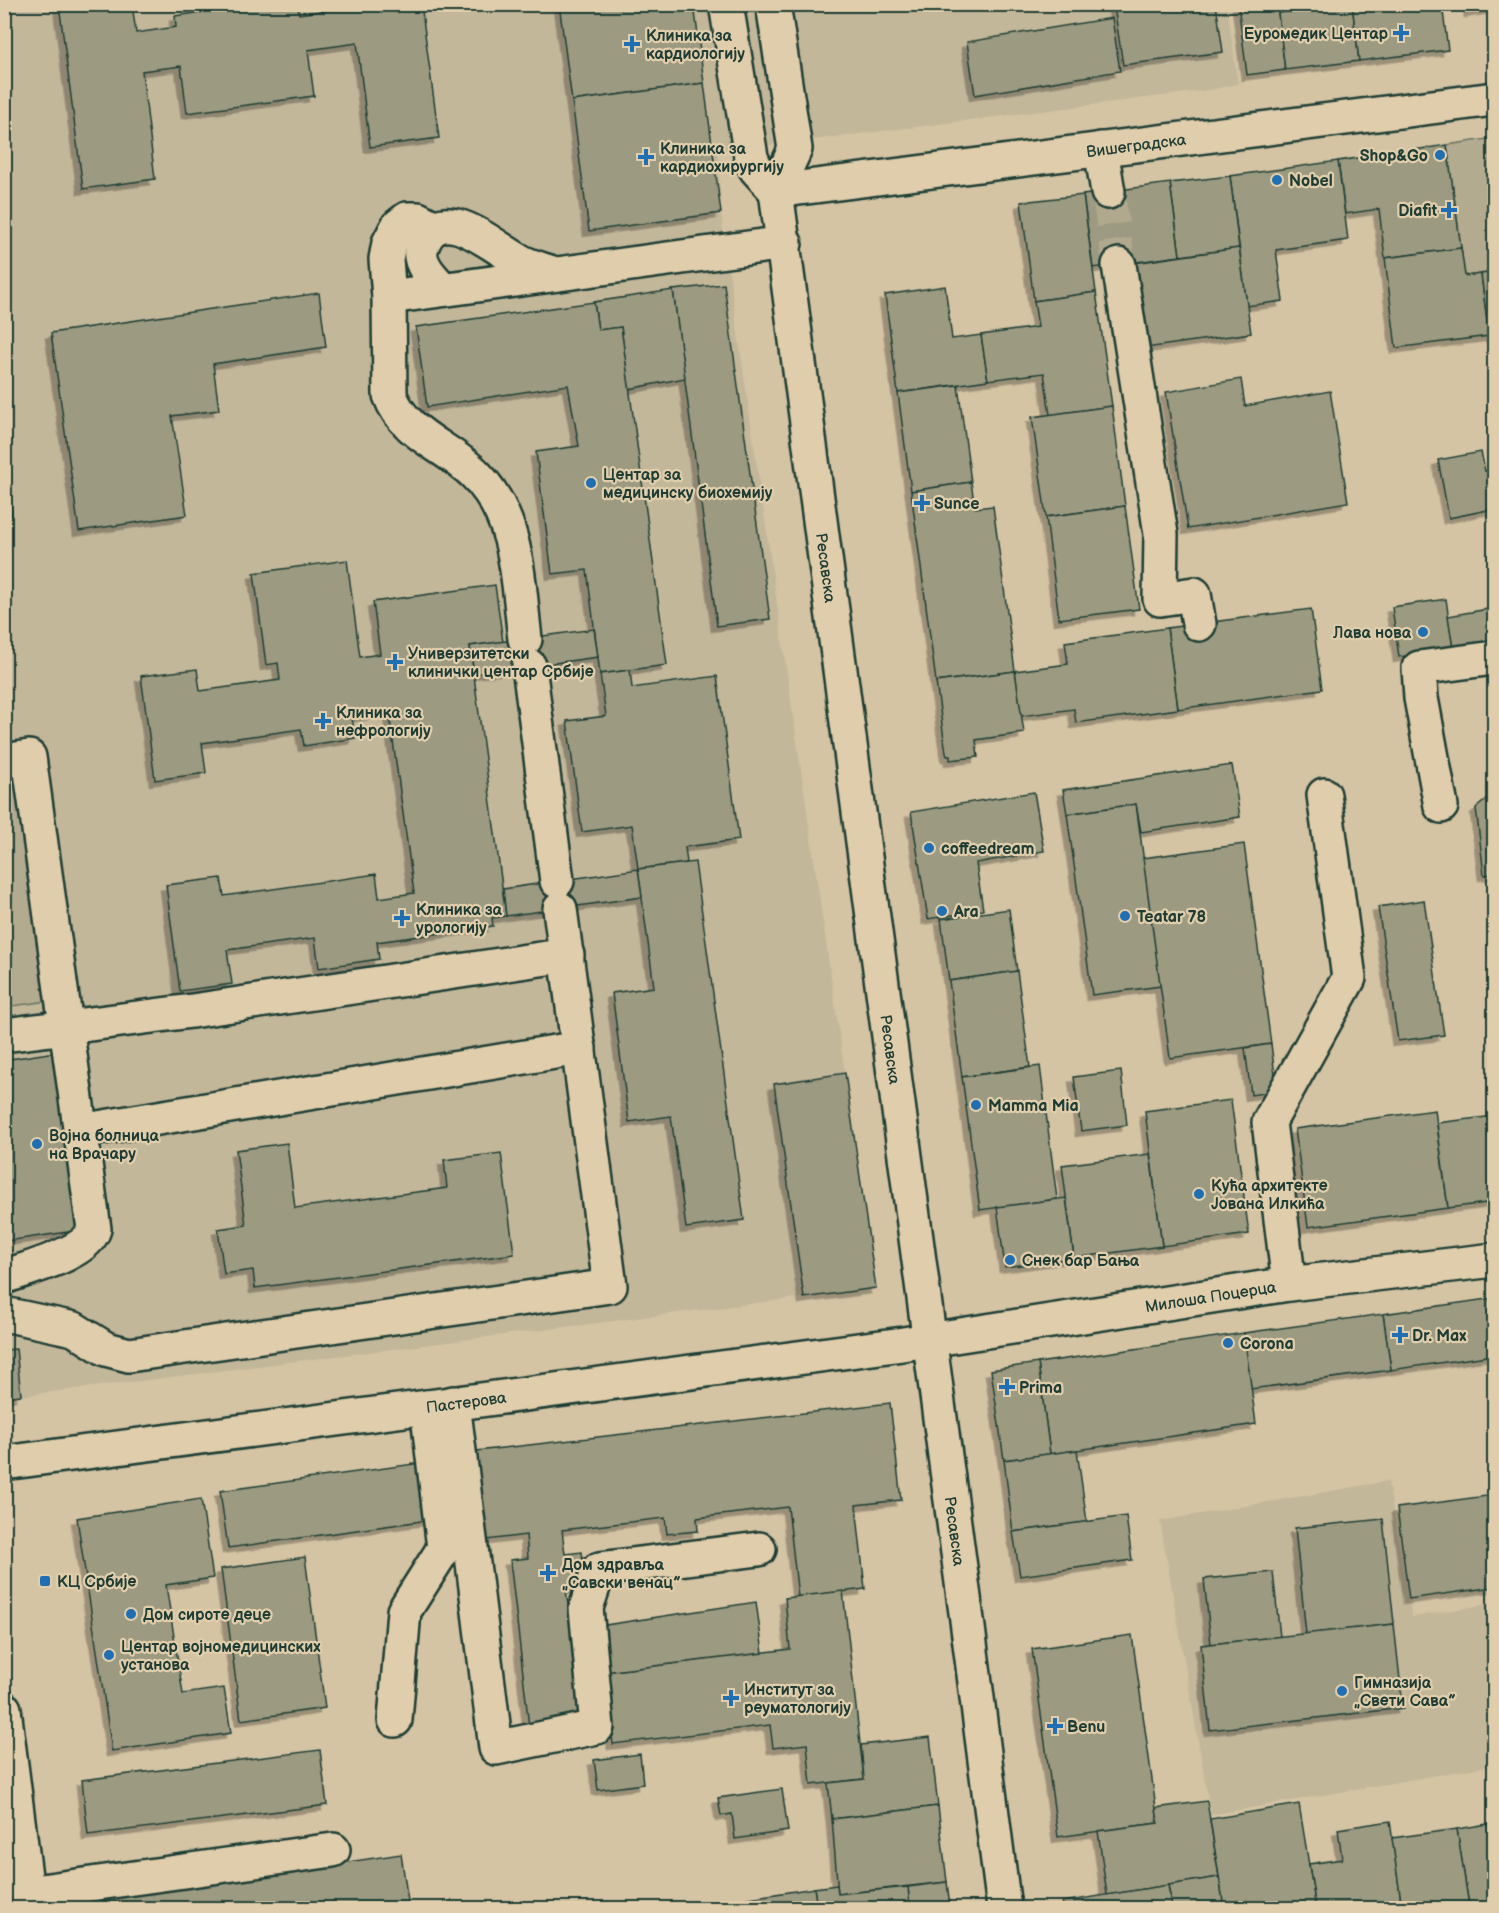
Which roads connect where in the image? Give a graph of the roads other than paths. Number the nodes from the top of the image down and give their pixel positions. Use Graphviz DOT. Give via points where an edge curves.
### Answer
graph roads {
  1 [pos="726,4"];
  2 [pos="773,4"];
  3 [pos="1494,99"];
  4 [pos="1101,149"];
  5 [pos="777,190"];
  6 [pos="1108,192"];
  7 [pos="435,228"];
  8 [pos="785,243"];
  9 [pos="1119,265"];
  10 [pos="554,274"];
  11 [pos="443,289"];
  12 [pos="389,297"];
  13 [pos="1198,624"];
  14 [pos="1494,658"];
  15 [pos="4,761"];
  16 [pos="1324,795"];
  17 [pos="1441,806"];
  18 [pos="567,955"];
  19 [pos="66,1028"];
  20 [pos="4,1035"];
  21 [pos="579,1048"];
  22 [pos="80,1131"];
  23 [pos="1494,1260"];
  24 [pos="4,1277"];
  25 [pos="1289,1284"];
  26 [pos="4,1314"];
  27 [pos="928,1340"];
  28 [pos="440,1405"];
  29 [pos="4,1462"];
  30 [pos="759,1549"];
  31 [pos="4,1709"];
  32 [pos="395,1720"];
  33 [pos="333,1850"];
  34 [pos="28,1901"];
  35 [pos="1004,1908"];
  1 -- 5 [label="street" via="751,157 756,169"];
  2 -- 5 [label="street" via="795,149"];
  3 -- 4 [label="street, Вишеградска"];
  4 -- 5 [label="street, Вишеградска"];
  4 -- 6 [label="street"];
  5 -- 8 [label="street, Ресавска"];
  7 -- 10 [label="street" via="451,224 462,227 520,262"];
  7 -- 11 [label="street" via="425,238 421,258"];
  7 -- 12 [label="street" via="411,218 398,226 386,259"];
  8 -- 10 [label="street"];
  8 -- 27 [label="street, Ресавска"];
  9 -- 13 [label="street" via="1161,534 1160,599 1194,594"];
  10 -- 11 [label="street"];
  11 -- 12 [label="street"];
  12 -- 18 [label="street" via="390,395 394,407 432,443 476,475 491,492 508,527"];
  14 -- 17 [label="street" via="1419,668"];
  15 -- 19 [label="street" via="29,757"];
  16 -- 25 [label="street" via="1349,978 1269,1122"];
  18 -- 19 [label="street"];
  18 -- 21 [label="street"];
  19 -- 20 [label="street"];
  19 -- 22 [label="street"];
  21 -- 22 [label="street"];
  21 -- 26 [label="street" via="610,1286 129,1355 106,1349 74,1329"];
  22 -- 24 [label="street" via="94,1229 90,1239 76,1250"];
  23 -- 25 [label="street, Милоша Поцерца"];
  25 -- 27 [label="street, Милоша Поцерца"];
  27 -- 28 [label="street, Пастерова"];
  27 -- 35 [label="street, Ресавска"];
  28 -- 29 [label="street, Пастерова"];
  28 -- 30 [label="street" via="496,1748 597,1726 586,1608 599,1569"];
  28 -- 32 [label="street" via="444,1548 404,1611"];
  31 -- 34 [label="street"];
  33 -- 34 [label="street"];
}
